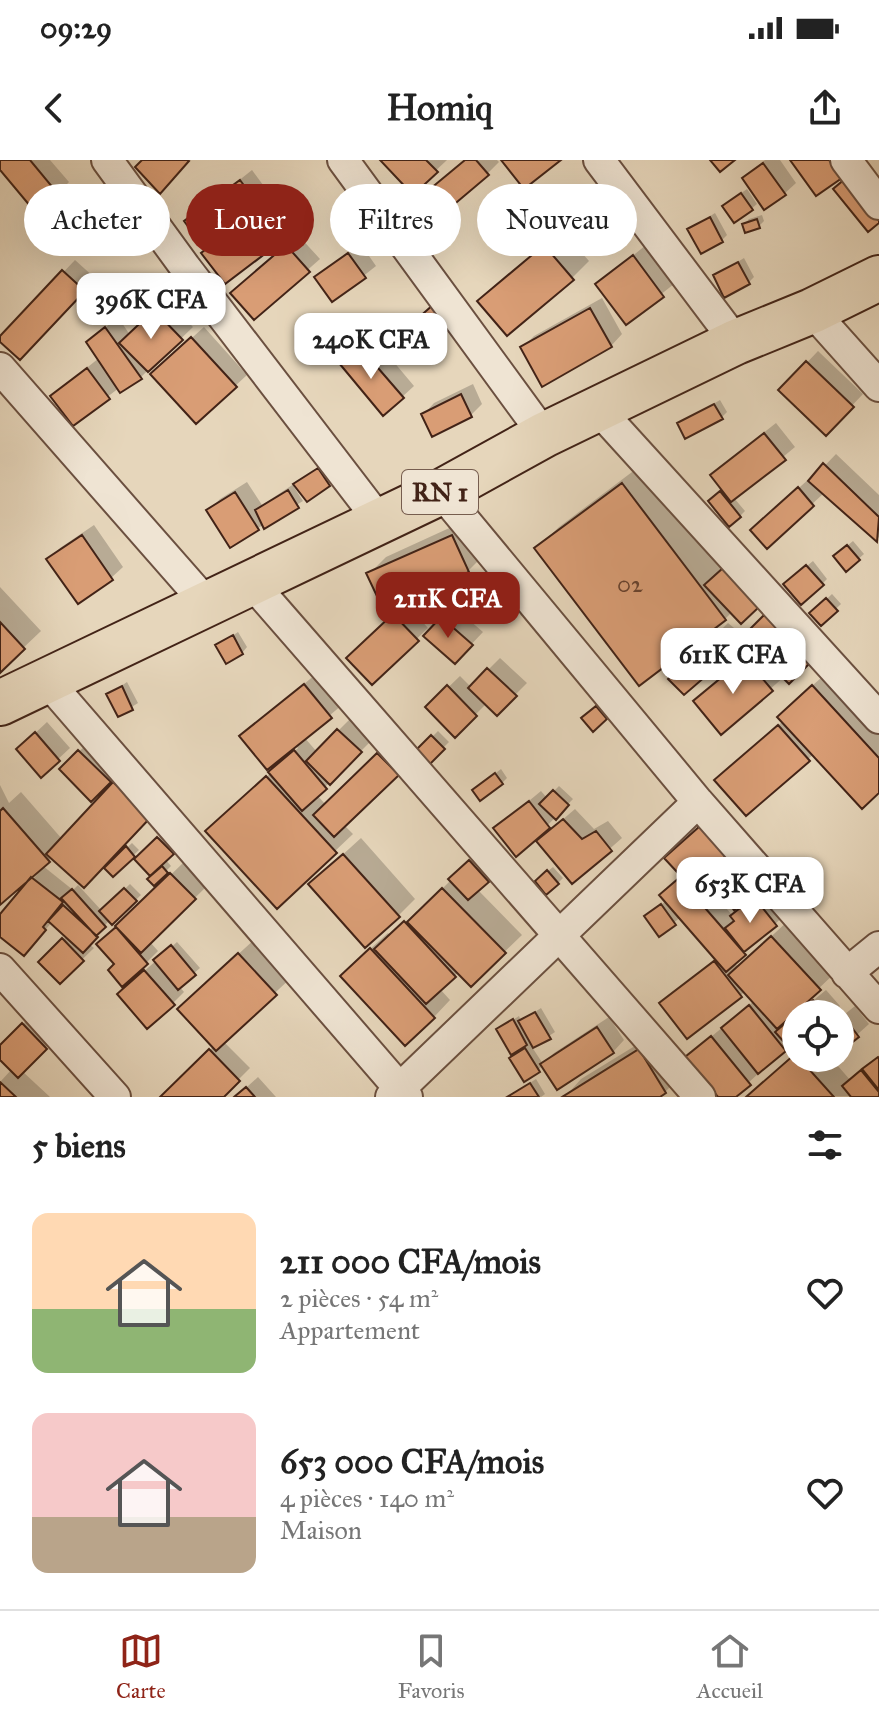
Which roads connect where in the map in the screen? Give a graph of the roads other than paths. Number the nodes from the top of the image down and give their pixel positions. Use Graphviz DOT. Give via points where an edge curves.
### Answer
graph roads {
  1 [pos="107,160"];
  2 [pos="343,160"];
  3 [pos="599,160"];
  4 [pos="846,160"];
  5 [pos="879,204"];
  6 [pos="879,278"];
  7 [pos="812,311"];
  8 [pos="736,342"];
  9 [pos="0,368"];
  10 [pos="879,386"];
  11 [pos="598,409"];
  12 [pos="544,435"];
  13 [pos="441,492"];
  14 [pos="379,520"];
  15 [pos="251,582"];
  16 [pos="208,605"];
  17 [pos="48,682"];
  18 [pos="0,703"];
  19 [pos="879,718"];
  20 [pos="698,802"];
  21 [pos="559,933"];
  22 [pos="879,947"];
  23 [pos="0,969"];
  24 [pos="847,973"];
  25 [pos="879,1008"];
  26 [pos="399,1094"];
  27 [pos="115,1097"];
  28 [pos="700,1097"];
  1 -- 14 [label="street"];
  2 -- 12 [label="street"];
  3 -- 8 [label="street"];
  4 -- 5 [label="street"];
  6 -- 7 [label="highway, RN 1"];
  7 -- 8 [label="highway, RN 1"];
  7 -- 10 [label="street"];
  8 -- 11 [label="highway, RN 1"];
  9 -- 16 [label="street"];
  11 -- 12 [label="highway, RN 1"];
  11 -- 19 [label="street"];
  12 -- 13 [label="highway, RN 1"];
  13 -- 14 [label="highway, RN 1"];
  13 -- 20 [label="street"];
  14 -- 15 [label="highway, RN 1"];
  15 -- 16 [label="highway, RN 1"];
  15 -- 21 [label="street"];
  16 -- 17 [label="highway, RN 1"];
  17 -- 18 [label="highway, RN 1"];
  17 -- 26 [label="street"];
  20 -- 21 [label="street"];
  20 -- 24 [label="street"];
  21 -- 26 [label="street"];
  21 -- 28 [label="street"];
  22 -- 24 [label="street"];
  23 -- 27 [label="street"];
  24 -- 25 [label="street"];
}
